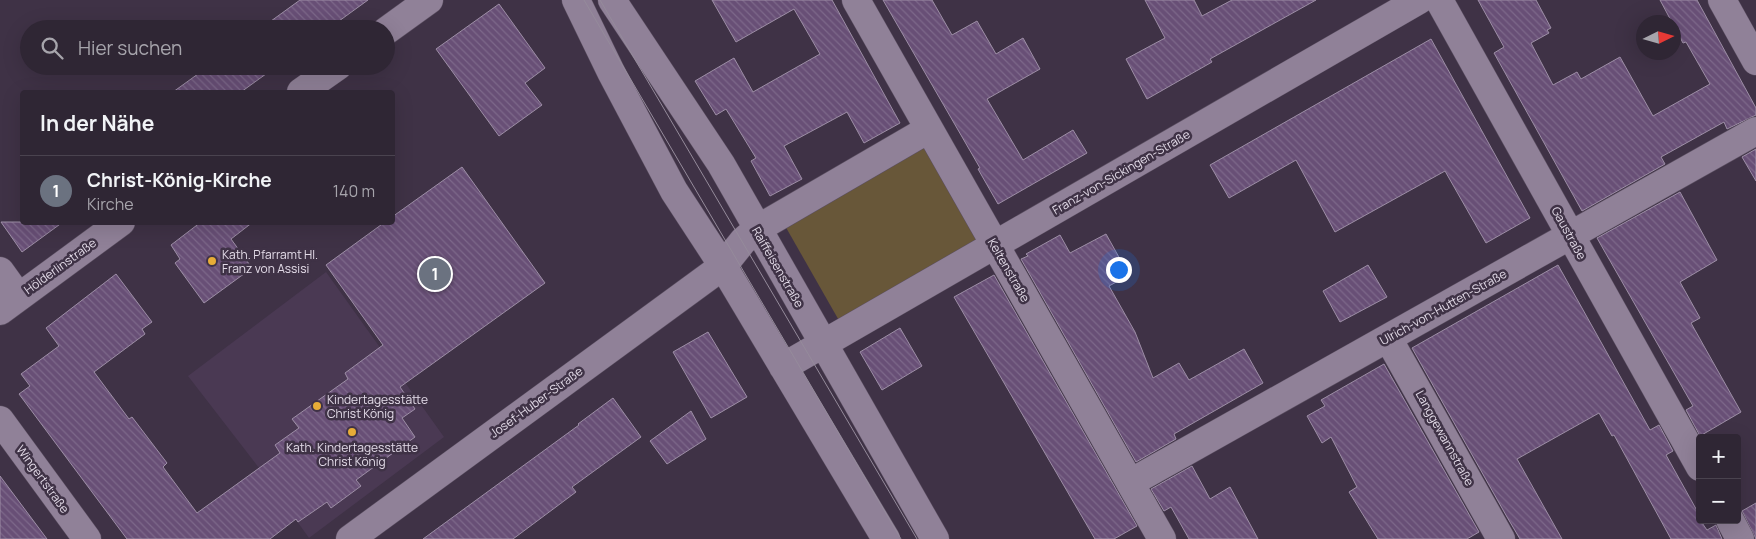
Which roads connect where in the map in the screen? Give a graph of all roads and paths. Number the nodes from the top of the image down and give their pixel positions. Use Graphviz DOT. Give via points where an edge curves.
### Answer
graph roads {
  1 [pos="430,0"];
  2 [pos="576,0"];
  3 [pos="612,0"];
  4 [pos="856,0"];
  5 [pos="1419,0"];
  6 [pos="1439,0"];
  7 [pos="1722,0"];
  8 [pos="395,25"];
  9 [pos="1756,61"];
  10 [pos="325,75"];
  11 [pos="304,90"];
  12 [pos="929,129"];
  13 [pos="1756,131"];
  14 [pos="117,225"];
  15 [pos="756,229"];
  16 [pos="1571,236"];
  17 [pos="995,245"];
  18 [pos="723,266"];
  19 [pos="0,271"];
  20 [pos="9,303"];
  21 [pos="1388,338"];
  22 [pos="822,344"];
  23 [pos="783,367"];
  24 [pos="0,420"];
  25 [pos="1696,460"];
  26 [pos="1130,483"];
  27 [pos="1732,524"];
  28 [pos="928,528"];
  29 [pos="87,539"];
  30 [pos="350,539"];
  31 [pos="887,539"];
  32 [pos="1162,539"];
  33 [pos="1501,539"];
  34 [pos="1740,539"];
  1 -- 8 [label="street"];
  2 -- 18 [label="street" via="610,72 674,191"];
  3 -- 15 [label="street, Raiffeisenstraße" via="720,164"];
  4 -- 12 [label="street, Keltenstraße"];
  5 -- 17 [label="street, Franz-von-Sickingen-Straße"];
  6 -- 16 [label="street, Gaustraße"];
  7 -- 9 [label="street"];
  10 -- 11 [label="street"];
  12 -- 15 [label="street, Josef-Huber-Straße"];
  12 -- 17 [label="street, Keltenstraße"];
  13 -- 16 [label="street, Ulrich-von-Hutten-Straße"];
  14 -- 20 [label="street, Hölderlinstraße"];
  15 -- 18 [label="street, Josef-Huber-Straße"];
  15 -- 22 [label="street, Raiffeisenstraße"];
  16 -- 21 [label="street, Ulrich-von-Hutten-Straße"];
  16 -- 25 [label="street, Gaustraße"];
  17 -- 22 [label="street, Franz-von-Sickingen-Straße"];
  17 -- 26 [label="street, Keltenstraße"];
  18 -- 23 [label="street"];
  18 -- 30 [label="street, Josef-Huber-Straße"];
  19 -- 20 [label="street"];
  21 -- 26 [label="street, Ulrich-von-Hutten-Straße"];
  21 -- 33 [label="street, Langgewannstraße"];
  22 -- 23 [label="street, Franz-von-Sickingen-Straße"];
  22 -- 28 [label="street, Raiffeisenstraße"];
  23 -- 31 [label="street"];
  24 -- 29 [label="street, Wingertstraße"];
  26 -- 32 [label="street, Keltenstraße"];
  27 -- 34 [label="street"];
  28 -- 31 [label="street"];
}
